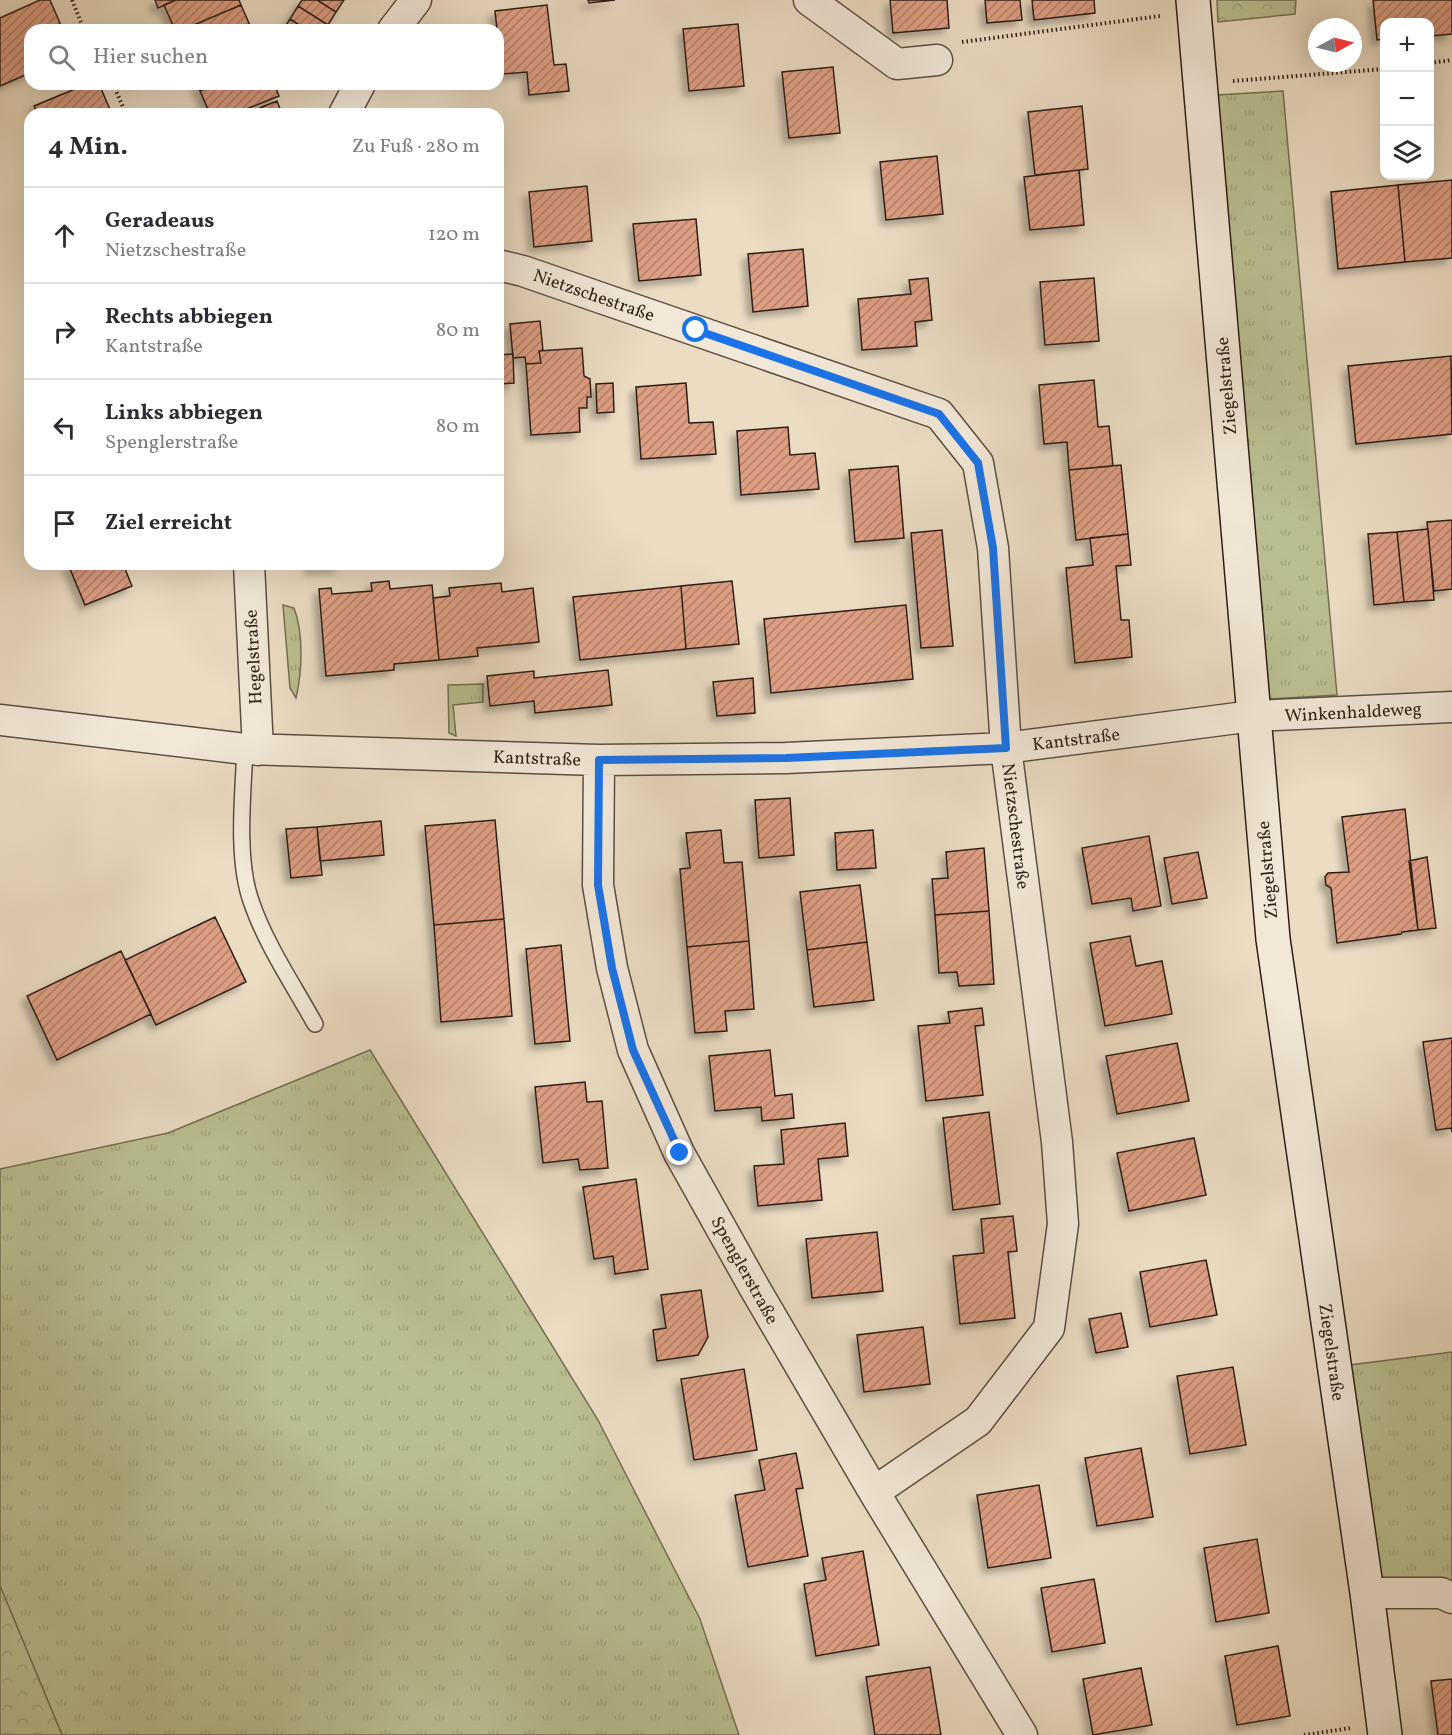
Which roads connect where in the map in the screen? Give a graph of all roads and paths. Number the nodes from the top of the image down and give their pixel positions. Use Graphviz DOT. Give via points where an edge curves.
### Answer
graph roads {
  1 [pos="72,0"];
  2 [pos="416,0"];
  3 [pos="809,0"];
  4 [pos="1193,0"];
  5 [pos="1160,16"];
  6 [pos="82,24"];
  7 [pos="398,24"];
  8 [pos="937,60"];
  9 [pos="1452,60"];
  10 [pos="1434,62"];
  11 [pos="1380,69"];
  12 [pos="1201,84"];
  13 [pos="116,90"];
  14 [pos="357,90"];
  15 [pos="123,108"];
  16 [pos="347,108"];
  17 [pos="504,267"];
  18 [pos="249,570"];
  19 [pos="1452,707"];
  20 [pos="1253,717"];
  21 [pos="0,720"];
  22 [pos="1006,748"];
  23 [pos="252,750"];
  24 [pos="599,760"];
  25 [pos="315,1024"];
  26 [pos="874,1492"];
  27 [pos="1367,1593"];
  28 [pos="1452,1598"];
  29 [pos="1384,1729"];
  30 [pos="1022,1735"];
  31 [pos="1304,1735"];
  1 -- 6 [label="path"];
  2 -- 7 [label="street"];
  3 -- 8 [label="street" via="897,64"];
  4 -- 12 [label="main road, Ziegelstraße"];
  5 -- 8 [label="path" via="963,42"];
  9 -- 10 [label="path"];
  11 -- 12 [label="path"];
  12 -- 20 [label="main road, Ziegelstraße"];
  13 -- 15 [label="path"];
  14 -- 16 [label="street"];
  17 -- 22 [label="street, Nietzschestraße" via="939,414 978,463 993,548"];
  18 -- 23 [label="street, Hegelstraße"];
  19 -- 20 [label="street, Winkenhaldeweg"];
  20 -- 22 [label="street, Kantstraße"];
  20 -- 27 [label="main road, Ziegelstraße" via="1273,939"];
  21 -- 23 [label="street, Kantstraße"];
  22 -- 24 [label="street, Kantstraße" via="786,758"];
  22 -- 26 [label="street, Nietzschestraße" via="1057,1142 1063,1224 1049,1328 978,1421"];
  23 -- 24 [label="street, Kantstraße"];
  23 -- 25 [label="lane" via="242,809 243,858 250,899 264,933"];
  24 -- 26 [label="street, Spenglerstraße" via="598,885 612,968 633,1050 680,1153"];
  26 -- 30 [label="street, Spenglerstraße"];
  27 -- 28 [label="street" via="1441,1593"];
  27 -- 29 [label="main road, Ziegelstraße"];
  29 -- 31 [label="path"];
}
